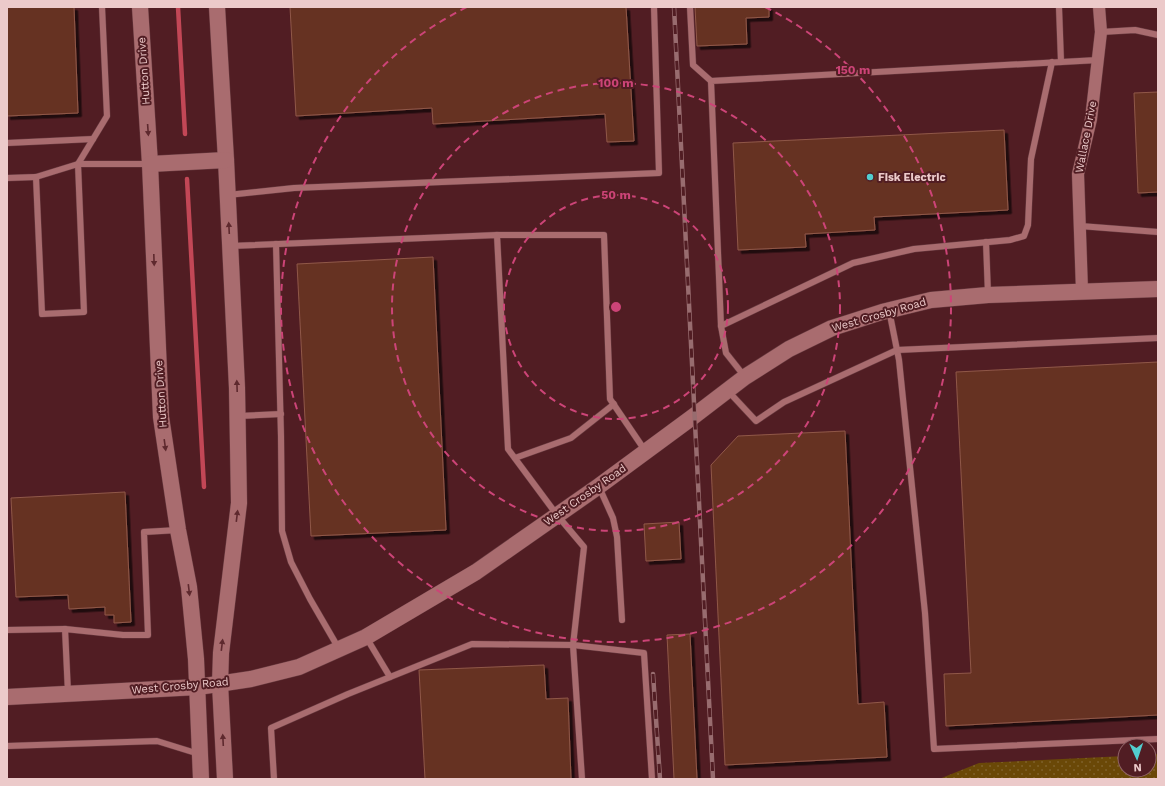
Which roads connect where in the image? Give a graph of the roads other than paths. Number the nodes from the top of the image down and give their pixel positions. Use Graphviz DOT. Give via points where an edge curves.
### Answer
graph roads {
  1 [pos="102,7"];
  2 [pos="140,7"];
  3 [pos="217,7"];
  4 [pos="654,7"];
  5 [pos="690,7"];
  6 [pos="1059,7"];
  7 [pos="1099,7"];
  8 [pos="1101,32"];
  9 [pos="1158,35"];
  10 [pos="1098,60"];
  11 [pos="1052,62"];
  12 [pos="1061,62"];
  13 [pos="711,81"];
  14 [pos="93,139"];
  15 [pos="7,143"];
  16 [pos="226,160"];
  17 [pos="78,164"];
  18 [pos="150,164"];
  19 [pos="36,177"];
  20 [pos="7,178"];
  21 [pos="228,195"];
  22 [pos="1080,226"];
  23 [pos="1158,232"];
  24 [pos="497,235"];
  25 [pos="986,242"];
  26 [pos="276,244"];
  27 [pos="230,246"];
  28 [pos="1158,289"];
  29 [pos="1082,291"];
  30 [pos="988,295"];
  31 [pos="889,310"];
  32 [pos="721,326"];
  33 [pos="1158,338"];
  34 [pos="897,350"];
  35 [pos="745,376"];
  36 [pos="728,390"];
  37 [pos="614,404"];
  38 [pos="281,414"];
  39 [pos="237,416"];
  40 [pos="646,452"];
  41 [pos="515,458"];
  42 [pos="599,486"];
  43 [pos="557,515"];
  44 [pos="178,530"];
  45 [pos="622,620"];
  46 [pos="65,629"];
  47 [pos="7,630"];
  48 [pos="366,637"];
  49 [pos="574,646"];
  50 [pos="339,649"];
  51 [pos="390,677"];
  52 [pos="220,684"];
  53 [pos="198,687"];
  54 [pos="68,694"];
  55 [pos="7,697"];
  56 [pos="1158,739"];
  57 [pos="7,746"];
  58 [pos="200,755"];
  59 [pos="201,779"];
  60 [pos="225,779"];
  61 [pos="274,779"];
  62 [pos="582,779"];
  63 [pos="652,779"];
  1 -- 14 [label="lane" via="107,116"];
  2 -- 18 [label="street, Hutton Drive, one-way"];
  3 -- 16 [label="street"];
  4 -- 21 [label="lane" via="659,173 294,188"];
  5 -- 13 [label="lane" via="693,65"];
  6 -- 12 [label="lane"];
  7 -- 8 [label="street, Wallace Drive"];
  8 -- 9 [label="lane" via="1135,30"];
  8 -- 10 [label="street, Wallace Drive"];
  10 -- 12 [label="lane"];
  10 -- 22 [label="street, Wallace Drive" via="1091,119 1078,174"];
  11 -- 12 [label="lane"];
  11 -- 13 [label="lane"];
  11 -- 25 [label="lane" via="1031,159 1028,225 1024,236"];
  13 -- 32 [label="lane"];
  14 -- 15 [label="lane"];
  14 -- 17 [label="lane"];
  16 -- 18 [label="street"];
  16 -- 21 [label="street"];
  17 -- 18 [label="lane"];
  17 -- 19 [label="lane"];
  17 -- 19 [label="lane" via="84,312 42,314"];
  18 -- 44 [label="street, Hutton Drive, one-way" via="161,417"];
  19 -- 20 [label="lane"];
  27 -- 21 [label="street, one-way"];
  22 -- 23 [label="lane"];
  22 -- 29 [label="street, Wallace Drive"];
  24 -- 26 [label="lane"];
  24 -- 37 [label="lane" via="604,235 610,399"];
  24 -- 41 [label="lane" via="508,449"];
  25 -- 30 [label="lane"];
  25 -- 32 [label="lane" via="914,249 853,263"];
  26 -- 27 [label="lane"];
  26 -- 38 [label="lane"];
  39 -- 27 [label="street, one-way"];
  28 -- 29 [label="street, West Crosby Road"];
  29 -- 30 [label="street, West Crosby Road"];
  30 -- 31 [label="street, West Crosby Road" via="931,300"];
  31 -- 34 [label="lane"];
  31 -- 35 [label="street, West Crosby Road" via="832,328 789,349"];
  32 -- 35 [label="lane" via="726,353"];
  33 -- 34 [label="lane"];
  34 -- 36 [label="lane" via="784,402 756,421"];
  34 -- 56 [label="lane" via="925,613 934,749"];
  35 -- 36 [label="street, West Crosby Road"];
  36 -- 40 [label="street, West Crosby Road"];
  37 -- 40 [label="lane"];
  37 -- 41 [label="lane" via="571,438"];
  38 -- 39 [label="lane"];
  38 -- 50 [label="lane" via="282,531 291,562"];
  52 -- 39 [label="street, one-way" via="221,653 239,503"];
  40 -- 42 [label="street, West Crosby Road"];
  41 -- 43 [label="lane"];
  42 -- 43 [label="street, West Crosby Road"];
  42 -- 45 [label="lane" via="613,518 617,537"];
  43 -- 48 [label="street, West Crosby Road" via="476,572"];
  43 -- 49 [label="lane" via="584,547"];
  44 -- 46 [label="lane" via="144,532 148,635"];
  44 -- 53 [label="street, Hutton Drive, one-way" via="189,587"];
  46 -- 47 [label="lane"];
  46 -- 54 [label="lane"];
  48 -- 50 [label="street, West Crosby Road"];
  48 -- 51 [label="lane"];
  49 -- 51 [label="lane" via="472,644"];
  49 -- 62 [label="lane"];
  49 -- 63 [label="lane" via="644,654"];
  50 -- 52 [label="street, West Crosby Road" via="299,667"];
  51 -- 61 [label="lane" via="271,728"];
  52 -- 53 [label="street, West Crosby Road"];
  60 -- 52 [label="street, one-way"];
  53 -- 54 [label="street, West Crosby Road"];
  53 -- 58 [label="street, Hutton Drive"];
  54 -- 55 [label="street, West Crosby Road"];
  57 -- 58 [label="lane" via="157,740"];
  58 -- 59 [label="street, Hutton Drive"];
}
